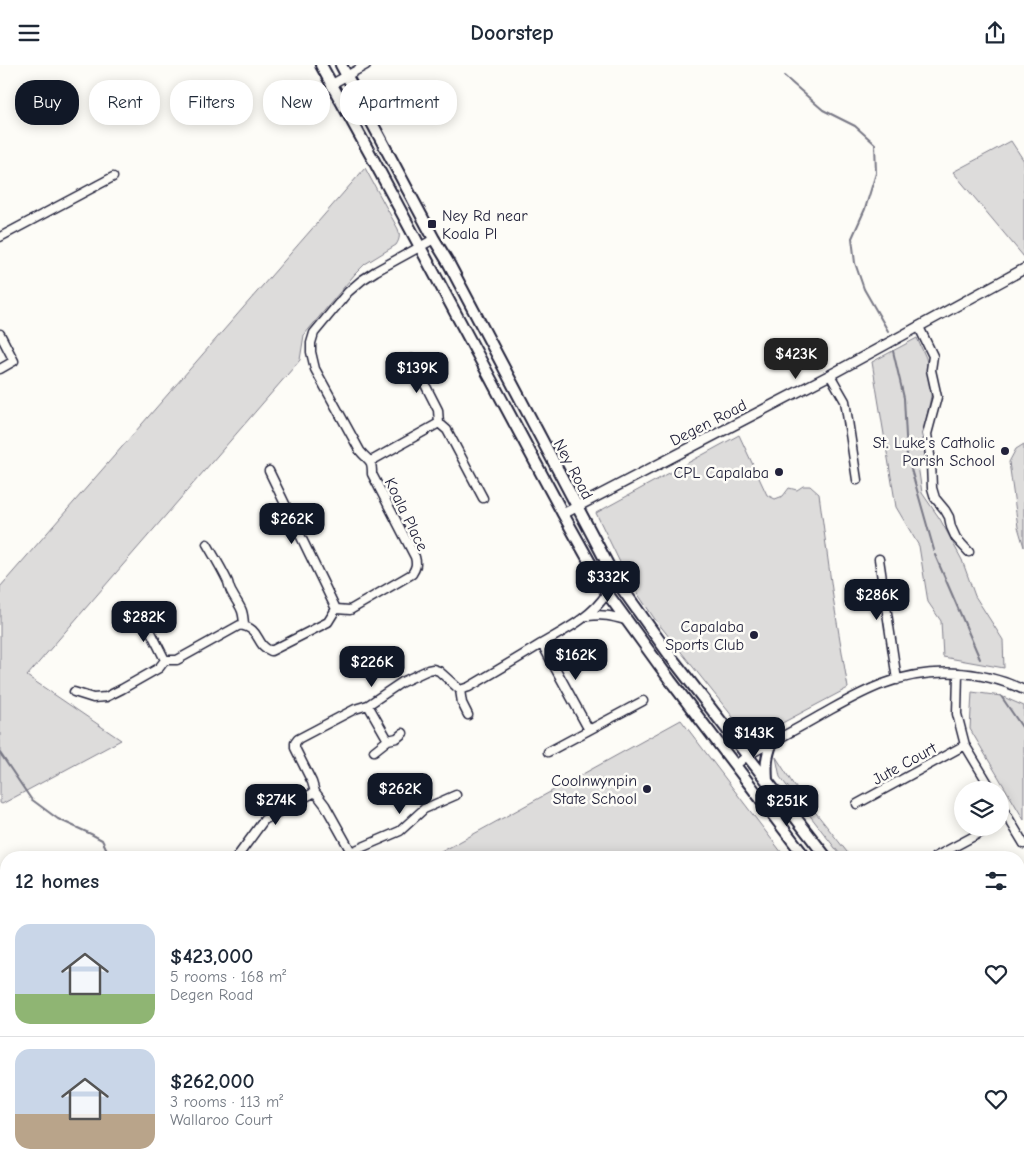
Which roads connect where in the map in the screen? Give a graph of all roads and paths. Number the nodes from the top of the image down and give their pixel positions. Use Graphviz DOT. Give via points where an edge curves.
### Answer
graph roads {
  1 [pos="321,65"];
  2 [pos="341,65"];
  3 [pos="366,65"];
  4 [pos="346,75"];
  5 [pos="332,84"];
  6 [pos="113,177"];
  7 [pos="0,237"];
  8 [pos="434,239"];
  9 [pos="420,247"];
  10 [pos="1024,269"];
  11 [pos="918,327"];
  12 [pos="0,334"];
  13 [pos="412,359"];
  14 [pos="0,369"];
  15 [pos="830,375"];
  16 [pos="439,423"];
  17 [pos="371,461"];
  18 [pos="269,471"];
  19 [pos="857,480"];
  20 [pos="483,498"];
  21 [pos="578,507"];
  22 [pos="563,514"];
  23 [pos="207,544"];
  24 [pos="969,553"];
  25 [pos="879,559"];
  26 [pos="607,593"];
  27 [pos="336,609"];
  28 [pos="143,616"];
  29 [pos="587,616"];
  30 [pos="626,620"];
  31 [pos="244,625"];
  32 [pos="542,644"];
  33 [pos="165,660"];
  34 [pos="958,673"];
  35 [pos="897,680"];
  36 [pos="460,689"];
  37 [pos="1024,690"];
  38 [pos="74,692"];
  39 [pos="643,701"];
  40 [pos="368,705"];
  41 [pos="468,715"];
  42 [pos="589,730"];
  43 [pos="403,733"];
  44 [pos="388,740"];
  45 [pos="772,742"];
  46 [pos="965,745"];
  47 [pos="374,751"];
  48 [pos="548,752"];
  49 [pos="748,755"];
  50 [pos="736,765"];
  51 [pos="767,781"];
  52 [pos="987,781"];
  53 [pos="315,792"];
  54 [pos="456,795"];
  55 [pos="857,804"];
  56 [pos="1009,818"];
  57 [pos="974,836"];
  58 [pos="1024,844"];
  59 [pos="241,851"];
  60 [pos="351,851"];
  61 [pos="361,851"];
  62 [pos="800,851"];
  63 [pos="821,851"];
  64 [pos="946,851"];
  1 -- 5 [label="main road, Ney Road"];
  2 -- 4 [label="main road, Ney Road"];
  3 -- 4 [label="street"];
  4 -- 5 [label="street"];
  4 -- 8 [label="main road, Ney Road"];
  5 -- 9 [label="main road, Ney Road"];
  6 -- 7 [label="street"];
  8 -- 9 [label="street, Koala Place"];
  8 -- 21 [label="main road, Ney Road"];
  9 -- 17 [label="street, Koala Place" via="376,271 348,292 314,333 311,343 315,369 360,451"];
  9 -- 22 [label="main road, Ney Road"];
  10 -- 11 [label="street, Degen Road"];
  11 -- 15 [label="street, Degen Road"];
  11 -- 24 [label="street" via="933,357 931,370 937,397 927,434 932,488 946,510 956,538"];
  12 -- 14 [label="street" via="14,361"];
  13 -- 16 [label="street" via="438,410"];
  15 -- 19 [label="street" via="845,401"];
  15 -- 21 [label="street, Degen Road"];
  16 -- 17 [label="street"];
  16 -- 20 [label="street" via="447,430"];
  17 -- 27 [label="street, Koala Place" via="372,474 415,557 415,569 412,574 350,609"];
  18 -- 27 [label="street"];
  21 -- 22 [label="street, Degen Road"];
  21 -- 49 [label="main road, Ney Road" via="616,580"];
  22 -- 26 [label="main road, Ney Road"];
  23 -- 31 [label="street" via="240,605"];
  25 -- 35 [label="street"];
  26 -- 29 [label="street"];
  26 -- 30 [label="main road, Ney Road"];
  27 -- 31 [label="street" via="328,622 271,651 264,648 255,631"];
  28 -- 33 [label="street"];
  29 -- 30 [label="street" via="600,614"];
  29 -- 32 [label="street"];
  30 -- 50 [label="main road, Ney Road"];
  31 -- 33 [label="street" via="177,660"];
  32 -- 36 [label="street" via="469,687"];
  32 -- 42 [label="street"];
  33 -- 38 [label="street" via="158,668 106,697 93,698"];
  34 -- 35 [label="street" via="933,673"];
  34 -- 37 [label="street" via="976,675"];
  34 -- 46 [label="street" via="958,714"];
  35 -- 45 [label="street" via="867,691"];
  36 -- 40 [label="street" via="433,669 402,682"];
  36 -- 41 [label="street"];
  39 -- 42 [label="street"];
  40 -- 44 [label="street"];
  40 -- 53 [label="street" via="295,743"];
  42 -- 48 [label="street"];
  43 -- 44 [label="street"];
  44 -- 47 [label="street"];
  45 -- 49 [label="street"];
  45 -- 51 [label="main road" via="766,764"];
  46 -- 52 [label="street"];
  46 -- 55 [label="street, Jute Court"];
  49 -- 50 [label="street"];
  49 -- 51 [label="main road, Ney Road"];
  50 -- 62 [label="main road, Ney Road"];
  51 -- 63 [label="main road, Ney Road"];
  53 -- 59 [label="street" via="264,820"];
  53 -- 60 [label="street"];
  54 -- 61 [label="street" via="424,809 400,831"];
  56 -- 58 [label="street"];
  57 -- 64 [label="street"];
}
